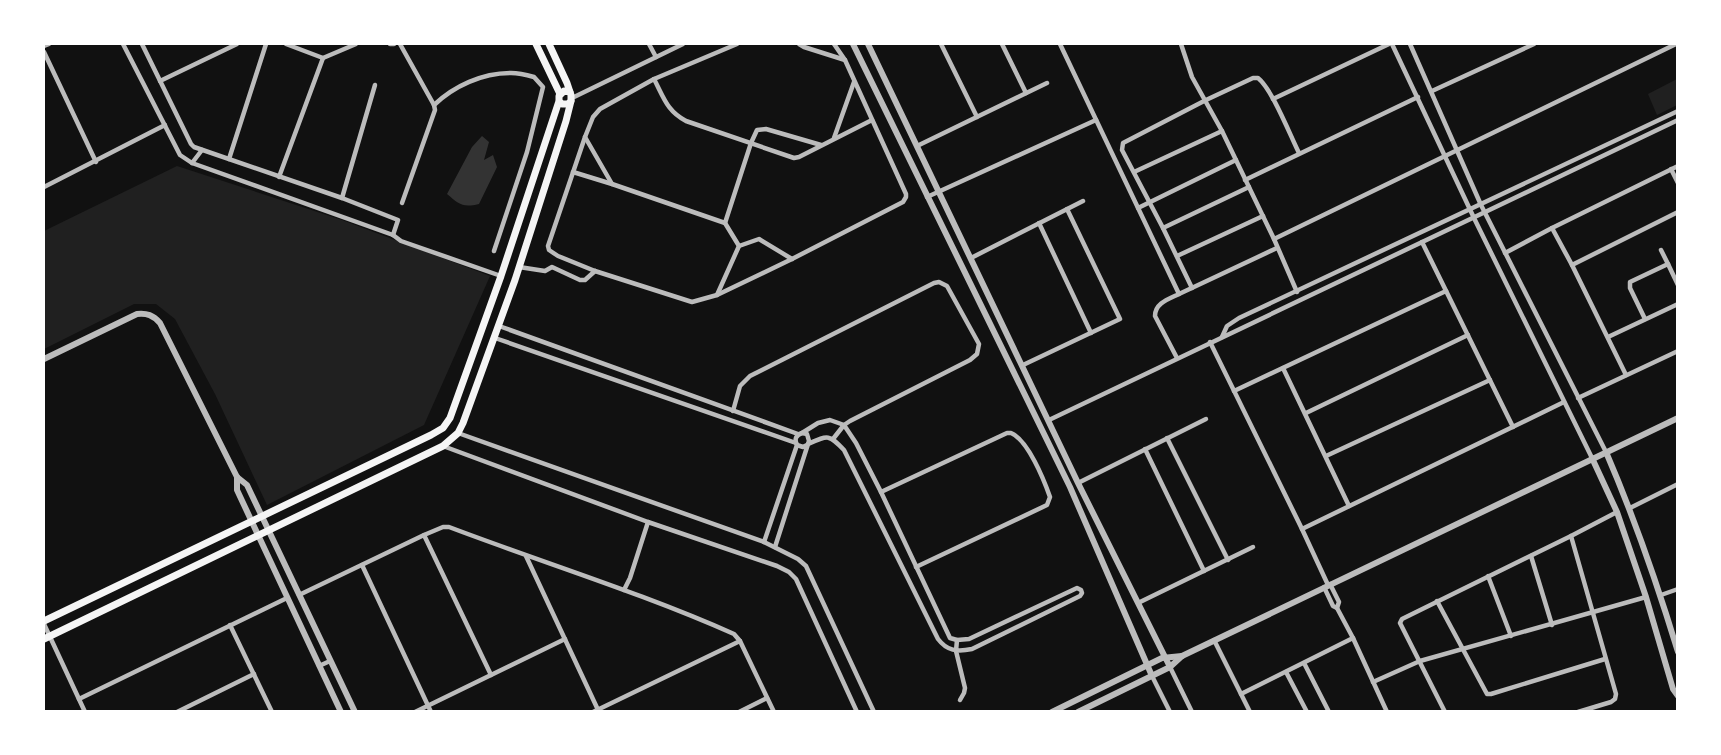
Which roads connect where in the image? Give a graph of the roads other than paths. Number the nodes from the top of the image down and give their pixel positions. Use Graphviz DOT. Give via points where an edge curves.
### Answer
graph roads {
  1 [pos="49,44"];
  2 [pos="123,44"];
  3 [pos="142,44"];
  4 [pos="237,44"];
  5 [pos="266,44"];
  6 [pos="286,44"];
  7 [pos="356,44"];
  8 [pos="400,44"];
  9 [pos="536,44"];
  10 [pos="549,44"];
  11 [pos="649,44"];
  12 [pos="683,44"];
  13 [pos="737,44"];
  14 [pos="799,44"];
  15 [pos="834,44"];
  16 [pos="853,44"];
  17 [pos="868,44"];
  18 [pos="941,44"];
  19 [pos="1002,44"];
  20 [pos="1060,44"];
  21 [pos="1181,44"];
  22 [pos="1390,44"];
  23 [pos="1410,44"];
  24 [pos="1534,44"];
  25 [pos="1676,44"];
  26 [pos="44,46"];
  27 [pos="44,51"];
  28 [pos="656,57"];
  29 [pos="323,58"];
  30 [pos="845,60"];
  31 [pos="654,79"];
  32 [pos="159,81"];
  33 [pos="854,82"];
  34 [pos="1047,83"];
  35 [pos="375,86"];
  36 [pos="1432,91"];
  37 [pos="1026,93"];
  38 [pos="560,97"];
  39 [pos="571,97"];
  40 [pos="1418,97"];
  41 [pos="1273,99"];
  42 [pos="1206,100"];
  43 [pos="434,105"];
  44 [pos="1677,111"];
  45 [pos="977,117"];
  46 [pos="872,120"];
  47 [pos="1096,120"];
  48 [pos="1677,120"];
  49 [pos="165,125"];
  50 [pos="1222,131"];
  51 [pos="585,137"];
  52 [pos="834,138"];
  53 [pos="751,143"];
  54 [pos="191,144"];
  55 [pos="822,145"];
  56 [pos="917,146"];
  57 [pos="202,150"];
  58 [pos="1458,150"];
  59 [pos="1299,153"];
  60 [pos="180,155"];
  61 [pos="1446,155"];
  62 [pos="229,159"];
  63 [pos="1236,159"];
  64 [pos="96,162"];
  65 [pos="192,163"];
  66 [pos="1677,166"];
  67 [pos="1671,169"];
  68 [pos="573,172"];
  69 [pos="1134,172"];
  70 [pos="279,177"];
  71 [pos="1245,180"];
  72 [pos="1677,183"];
  73 [pos="612,184"];
  74 [pos="44,187"];
  75 [pos="1249,187"];
  76 [pos="939,191"];
  77 [pos="927,197"];
  78 [pos="342,198"];
  79 [pos="1083,201"];
  80 [pos="1149,201"];
  81 [pos="402,203"];
  82 [pos="1481,205"];
  83 [pos="1138,208"];
  84 [pos="1067,209"];
  85 [pos="1471,210"];
  86 [pos="1485,212"];
  87 [pos="1677,212"];
  88 [pos="1263,216"];
  89 [pos="1474,218"];
  90 [pos="725,222"];
  91 [pos="1038,223"];
  92 [pos="1163,228"];
  93 [pos="1552,228"];
  94 [pos="393,235"];
  95 [pos="1274,239"];
  96 [pos="1422,242"];
  97 [pos="739,246"];
  98 [pos="1277,248"];
  99 [pos="1661,250"];
  100 [pos="494,251"];
  101 [pos="1505,254"];
  102 [pos="558,256"];
  103 [pos="1177,256"];
  104 [pos="971,258"];
  105 [pos="792,259"];
  106 [pos="1668,264"];
  107 [pos="1572,265"];
  108 [pos="519,267"];
  109 [pos="552,267"];
  110 [pos="1350,267"];
  111 [pos="595,271"];
  112 [pos="1355,274"];
  113 [pos="501,276"];
  114 [pos="515,280"];
  115 [pos="1677,285"];
  116 [pos="1192,288"];
  117 [pos="1446,291"];
  118 [pos="1297,292"];
  119 [pos="1179,294"];
  120 [pos="717,295"];
  121 [pos="1677,304"];
  122 [pos="1645,319"];
  123 [pos="499,326"];
  124 [pos="1091,333"];
  125 [pos="1468,335"];
  126 [pos="527,337"];
  127 [pos="1222,337"];
  128 [pos="1608,337"];
  129 [pos="495,338"];
  130 [pos="1210,342"];
  131 [pos="522,349"];
  132 [pos="1677,351"];
  133 [pos="1177,358"];
  134 [pos="44,359"];
  135 [pos="1023,365"];
  136 [pos="1283,368"];
  137 [pos="1626,375"];
  138 [pos="1490,380"];
  139 [pos="1234,391"];
  140 [pos="1578,398"];
  141 [pos="1564,402"];
  142 [pos="733,411"];
  143 [pos="1306,413"];
  144 [pos="1677,418"];
  145 [pos="1206,419"];
  146 [pos="1049,420"];
  147 [pos="844,425"];
  148 [pos="1513,427"];
  149 [pos="458,433"];
  150 [pos="800,434"];
  151 [pos="1167,438"];
  152 [pos="833,439"];
  153 [pos="796,444"];
  154 [pos="808,445"];
  155 [pos="443,446"];
  156 [pos="1145,449"];
  157 [pos="1606,452"];
  158 [pos="1326,456"];
  159 [pos="1592,458"];
  160 [pos="237,477"];
  161 [pos="1078,483"];
  162 [pos="1677,484"];
  163 [pos="881,492"];
  164 [pos="1349,506"];
  165 [pos="1630,507"];
  166 [pos="1617,512"];
  167 [pos="262,517"];
  168 [pos="252,522"];
  169 [pos="648,522"];
  170 [pos="1302,529"];
  171 [pos="269,531"];
  172 [pos="424,535"];
  173 [pos="258,536"];
  174 [pos="1571,536"];
  175 [pos="764,542"];
  176 [pos="775,547"];
  177 [pos="1253,547"];
  178 [pos="526,556"];
  179 [pos="1531,556"];
  180 [pos="1228,560"];
  181 [pos="362,565"];
  182 [pos="916,567"];
  183 [pos="1204,571"];
  184 [pos="1488,576"];
  185 [pos="1327,586"];
  186 [pos="1677,589"];
  187 [pos="624,590"];
  188 [pos="299,595"];
  189 [pos="1661,595"];
  190 [pos="1646,597"];
  191 [pos="287,598"];
  192 [pos="1437,600"];
  193 [pos="1138,603"];
  194 [pos="1593,613"];
  195 [pos="44,622"];
  196 [pos="1552,625"];
  197 [pos="230,626"];
  198 [pos="1511,636"];
  199 [pos="46,638"];
  200 [pos="1353,638"];
  201 [pos="565,639"];
  202 [pos="957,640"];
  203 [pos="1214,640"];
  204 [pos="740,641"];
  205 [pos="1463,649"];
  206 [pos="956,651"];
  207 [pos="1677,652"];
  208 [pos="1182,656"];
  209 [pos="1163,658"];
  210 [pos="1605,659"];
  211 [pos="330,661"];
  212 [pos="1420,662"];
  213 [pos="1304,663"];
  214 [pos="1149,665"];
  215 [pos="319,666"];
  216 [pos="1168,667"];
  217 [pos="1286,672"];
  218 [pos="254,674"];
  219 [pos="491,675"];
  220 [pos="1154,675"];
  221 [pos="1373,682"];
  222 [pos="1241,694"];
  223 [pos="1677,696"];
  224 [pos="767,698"];
  225 [pos="79,699"];
  226 [pos="960,700"];
  227 [pos="428,705"];
  228 [pos="85,711"];
  229 [pos="177,711"];
  230 [pos="272,711"];
  231 [pos="341,711"];
  232 [pos="354,711"];
  233 [pos="415,711"];
  234 [pos="431,711"];
  235 [pos="596,711"];
  236 [pos="739,711"];
  237 [pos="774,711"];
  238 [pos="857,711"];
  239 [pos="874,711"];
  240 [pos="1052,711"];
  241 [pos="1078,711"];
  242 [pos="1170,711"];
  243 [pos="1192,711"];
  244 [pos="1250,711"];
  245 [pos="1306,711"];
  246 [pos="1329,711"];
  247 [pos="1387,711"];
  248 [pos="1445,711"];
  249 [pos="1578,711"];
  1 -- 26 [label="street"];
  2 -- 49 [label="street"];
  3 -- 32 [label="street"];
  4 -- 32 [label="street"];
  5 -- 62 [label="street"];
  6 -- 29 [label="street"];
  7 -- 29 [label="street"];
  8 -- 43 [label="street"];
  9 -- 38 [label="main road"];
  10 -- 39 [label="main road"];
  11 -- 28 [label="street"];
  12 -- 28 [label="street"];
  13 -- 31 [label="street"];
  14 -- 30 [label="street"];
  15 -- 30 [label="street"];
  16 -- 77 [label="street"];
  17 -- 56 [label="street"];
  18 -- 45 [label="street"];
  19 -- 37 [label="street"];
  20 -- 47 [label="street"];
  21 -- 42 [label="street" via="1192,77"];
  22 -- 40 [label="street"];
  22 -- 41 [label="street"];
  23 -- 36 [label="street"];
  24 -- 36 [label="street"];
  25 -- 58 [label="street"];
  27 -- 64 [label="street"];
  28 -- 39 [label="street"];
  29 -- 70 [label="street"];
  30 -- 33 [label="street"];
  31 -- 51 [label="street" via="600,109"];
  31 -- 53 [label="street" via="675,115"];
  32 -- 54 [label="street"];
  33 -- 46 [label="street"];
  33 -- 52 [label="street"];
  34 -- 37 [label="street"];
  35 -- 78 [label="street"];
  36 -- 58 [label="street"];
  37 -- 45 [label="street"];
  38 -- 39 [label="main road" via="564,91"];
  38 -- 39 [label="main road" via="566,104"];
  38 -- 113 [label="main road"];
  39 -- 108 [label="main road"];
  40 -- 59 [label="street"];
  40 -- 61 [label="street"];
  41 -- 42 [label="street" via="1262,81 1253,78"];
  41 -- 59 [label="street"];
  42 -- 50 [label="street"];
  42 -- 69 [label="street" via="1125,141 1121,146"];
  43 -- 81 [label="street" via="434,115"];
  43 -- 100 [label="street" via="476,79 511,73 534,77 543,87 527,152"];
  44 -- 82 [label="street" via="1609,147"];
  45 -- 56 [label="street"];
  46 -- 52 [label="street"];
  46 -- 105 [label="street" via="906,194 905,200"];
  47 -- 76 [label="street"];
  47 -- 83 [label="street"];
  48 -- 86 [label="street"];
  49 -- 60 [label="street"];
  49 -- 64 [label="street"];
  50 -- 63 [label="street"];
  50 -- 69 [label="street"];
  51 -- 68 [label="street"];
  51 -- 73 [label="street"];
  52 -- 55 [label="street"];
  53 -- 55 [label="street" via="794,158"];
  53 -- 55 [label="street" via="761,128"];
  53 -- 90 [label="street"];
  54 -- 57 [label="street"];
  54 -- 60 [label="street"];
  56 -- 76 [label="street"];
  57 -- 62 [label="street"];
  57 -- 65 [label="street"];
  58 -- 61 [label="street"];
  58 -- 82 [label="street"];
  59 -- 71 [label="street"];
  60 -- 65 [label="street"];
  61 -- 85 [label="street"];
  61 -- 95 [label="street"];
  62 -- 70 [label="street"];
  63 -- 71 [label="street"];
  63 -- 80 [label="street"];
  64 -- 74 [label="street"];
  65 -- 94 [label="street"];
  66 -- 67 [label="street"];
  67 -- 72 [label="street"];
  67 -- 93 [label="street"];
  68 -- 73 [label="street"];
  68 -- 102 [label="street" via="548,246"];
  69 -- 80 [label="street"];
  70 -- 78 [label="street"];
  71 -- 75 [label="street"];
  73 -- 90 [label="street"];
  75 -- 88 [label="street"];
  75 -- 92 [label="street"];
  76 -- 77 [label="street"];
  76 -- 104 [label="street"];
  77 -- 214 [label="street" via="1070,487"];
  78 -- 94 [label="street" via="398,220"];
  79 -- 84 [label="street"];
  80 -- 83 [label="street"];
  80 -- 92 [label="street"];
  82 -- 85 [label="street"];
  82 -- 86 [label="street"];
  83 -- 119 [label="street"];
  84 -- 91 [label="street"];
  84 -- 124 [label="street" via="1120,318"];
  85 -- 89 [label="street"];
  85 -- 110 [label="street"];
  86 -- 89 [label="street"];
  86 -- 101 [label="street"];
  87 -- 107 [label="street"];
  88 -- 95 [label="street"];
  88 -- 103 [label="street"];
  89 -- 96 [label="street"];
  89 -- 141 [label="street"];
  90 -- 97 [label="street"];
  91 -- 104 [label="street"];
  91 -- 124 [label="street"];
  92 -- 103 [label="street"];
  93 -- 101 [label="street"];
  93 -- 107 [label="street"];
  94 -- 113 [label="street"];
  95 -- 98 [label="street"];
  96 -- 112 [label="street"];
  96 -- 117 [label="street"];
  97 -- 105 [label="street" via="759,239"];
  97 -- 120 [label="street"];
  98 -- 116 [label="street"];
  98 -- 118 [label="street"];
  99 -- 106 [label="street"];
  101 -- 140 [label="street"];
  102 -- 109 [label="street"];
  102 -- 111 [label="street"];
  103 -- 116 [label="street"];
  104 -- 135 [label="street"];
  105 -- 120 [label="street"];
  106 -- 115 [label="street"];
  106 -- 122 [label="street" via="1630,282"];
  107 -- 128 [label="street"];
  108 -- 109 [label="street" via="545,271"];
  108 -- 114 [label="main road"];
  109 -- 111 [label="street" via="580,280"];
  110 -- 112 [label="street"];
  110 -- 118 [label="street"];
  111 -- 120 [label="street" via="687,301"];
  112 -- 127 [label="street"];
  113 -- 114 [label="main road"];
  113 -- 167 [label="main road" via="443,428"];
  114 -- 123 [label="main road"];
  116 -- 119 [label="street"];
  117 -- 125 [label="street"];
  117 -- 136 [label="street"];
  118 -- 127 [label="street" via="1229,324"];
  119 -- 133 [label="street" via="1159,305 1155,312"];
  121 -- 122 [label="street"];
  122 -- 128 [label="street"];
  123 -- 126 [label="street"];
  123 -- 129 [label="main road"];
  124 -- 135 [label="street"];
  125 -- 138 [label="street"];
  125 -- 143 [label="street"];
  126 -- 131 [label="street"];
  126 -- 142 [label="street"];
  127 -- 130 [label="street"];
  128 -- 137 [label="street"];
  129 -- 131 [label="street"];
  129 -- 149 [label="main road"];
  130 -- 133 [label="street"];
  130 -- 139 [label="street"];
  131 -- 153 [label="street"];
  132 -- 137 [label="street"];
  133 -- 146 [label="street"];
  134 -- 160 [label="street" via="137,314 155,317"];
  135 -- 146 [label="street"];
  136 -- 139 [label="street"];
  136 -- 143 [label="street"];
  137 -- 140 [label="street"];
  138 -- 148 [label="street"];
  138 -- 158 [label="street"];
  139 -- 170 [label="street"];
  140 -- 157 [label="street"];
  141 -- 148 [label="street"];
  141 -- 159 [label="street"];
  142 -- 147 [label="street" via="740,386 750,375 934,283 947,286 979,344 974,357"];
  142 -- 150 [label="street"];
  143 -- 158 [label="street"];
  144 -- 157 [label="street"];
  145 -- 151 [label="street"];
  146 -- 161 [label="street"];
  147 -- 150 [label="street" via="830,420"];
  147 -- 152 [label="street"];
  147 -- 163 [label="street"];
  148 -- 164 [label="street"];
  149 -- 155 [label="main road"];
  149 -- 175 [label="street"];
  150 -- 153 [label="street"];
  150 -- 154 [label="street" via="808,436"];
  151 -- 156 [label="street"];
  151 -- 180 [label="street"];
  152 -- 154 [label="street" via="820,439"];
  152 -- 206 [label="street" via="843,450 938,639 946,648"];
  153 -- 154 [label="street"];
  153 -- 175 [label="street"];
  154 -- 176 [label="street"];
  155 -- 169 [label="street"];
  155 -- 171 [label="main road"];
  156 -- 161 [label="street"];
  156 -- 183 [label="street"];
  157 -- 159 [label="street"];
  157 -- 165 [label="street"];
  158 -- 164 [label="street"];
  159 -- 166 [label="street"];
  159 -- 185 [label="street"];
  160 -- 167 [label="street" via="247,485"];
  160 -- 168 [label="street" via="237,490"];
  161 -- 193 [label="street"];
  162 -- 165 [label="street"];
  163 -- 182 [label="street"];
  163 -- 182 [label="street" via="1011,433 1018,436 1050,497 1047,505"];
  164 -- 170 [label="street"];
  165 -- 189 [label="street"];
  166 -- 174 [label="street"];
  166 -- 190 [label="street"];
  167 -- 168 [label="main road"];
  167 -- 171 [label="street"];
  168 -- 173 [label="street"];
  168 -- 195 [label="main road"];
  169 -- 187 [label="street"];
  169 -- 238 [label="street" via="789,572 796,579"];
  170 -- 185 [label="street"];
  171 -- 173 [label="main road"];
  171 -- 188 [label="street"];
  172 -- 178 [label="street" via="449,527"];
  172 -- 181 [label="street"];
  172 -- 219 [label="street"];
  173 -- 191 [label="street"];
  173 -- 199 [label="main road"];
  174 -- 179 [label="street"];
  174 -- 194 [label="street"];
  175 -- 176 [label="street"];
  176 -- 239 [label="street" via="806,566"];
  177 -- 180 [label="street"];
  178 -- 187 [label="street"];
  178 -- 201 [label="street"];
  179 -- 184 [label="street"];
  179 -- 196 [label="street"];
  180 -- 183 [label="street"];
  181 -- 188 [label="street"];
  181 -- 227 [label="street"];
  182 -- 202 [label="street" via="948,636"];
  183 -- 193 [label="street"];
  184 -- 192 [label="street"];
  184 -- 198 [label="street"];
  185 -- 200 [label="street" via="1339,602 1337,608"];
  185 -- 203 [label="street"];
  186 -- 189 [label="street"];
  187 -- 204 [label="street" via="734,634"];
  188 -- 211 [label="street"];
  189 -- 207 [label="street"];
  190 -- 194 [label="street"];
  190 -- 223 [label="street"];
  191 -- 197 [label="street"];
  191 -- 215 [label="street"];
  192 -- 205 [label="street"];
  192 -- 212 [label="street" via="1403,617 1400,623"];
  193 -- 209 [label="street"];
  194 -- 196 [label="street"];
  194 -- 210 [label="street"];
  195 -- 199 [label="street"];
  196 -- 198 [label="street"];
  197 -- 218 [label="street"];
  197 -- 225 [label="street"];
  198 -- 205 [label="street"];
  199 -- 225 [label="street"];
  200 -- 213 [label="street"];
  200 -- 221 [label="street"];
  201 -- 219 [label="street"];
  201 -- 235 [label="street"];
  202 -- 206 [label="street"];
  202 -- 206 [label="street" via="969,639 1077,588 1081,590 1080,596 972,649"];
  203 -- 208 [label="street"];
  203 -- 222 [label="street"];
  204 -- 224 [label="street"];
  204 -- 235 [label="street"];
  205 -- 210 [label="street" via="1489,695"];
  205 -- 212 [label="street"];
  206 -- 226 [label="street" via="965,688"];
  208 -- 209 [label="street"];
  208 -- 216 [label="street"];
  209 -- 214 [label="street"];
  209 -- 216 [label="street"];
  210 -- 249 [label="street" via="1615,699"];
  211 -- 215 [label="street"];
  211 -- 232 [label="street"];
  212 -- 221 [label="street"];
  212 -- 248 [label="street"];
  213 -- 217 [label="street"];
  213 -- 246 [label="street"];
  214 -- 220 [label="street"];
  214 -- 240 [label="street"];
  215 -- 231 [label="street"];
  216 -- 220 [label="street"];
  216 -- 243 [label="street"];
  217 -- 222 [label="street"];
  217 -- 245 [label="street"];
  218 -- 229 [label="street"];
  218 -- 230 [label="street"];
  219 -- 227 [label="street"];
  220 -- 241 [label="street"];
  220 -- 242 [label="street"];
  221 -- 247 [label="street"];
  222 -- 244 [label="street"];
  224 -- 236 [label="street"];
  224 -- 237 [label="street"];
  225 -- 228 [label="street"];
  227 -- 233 [label="street"];
  227 -- 234 [label="street"];
}
